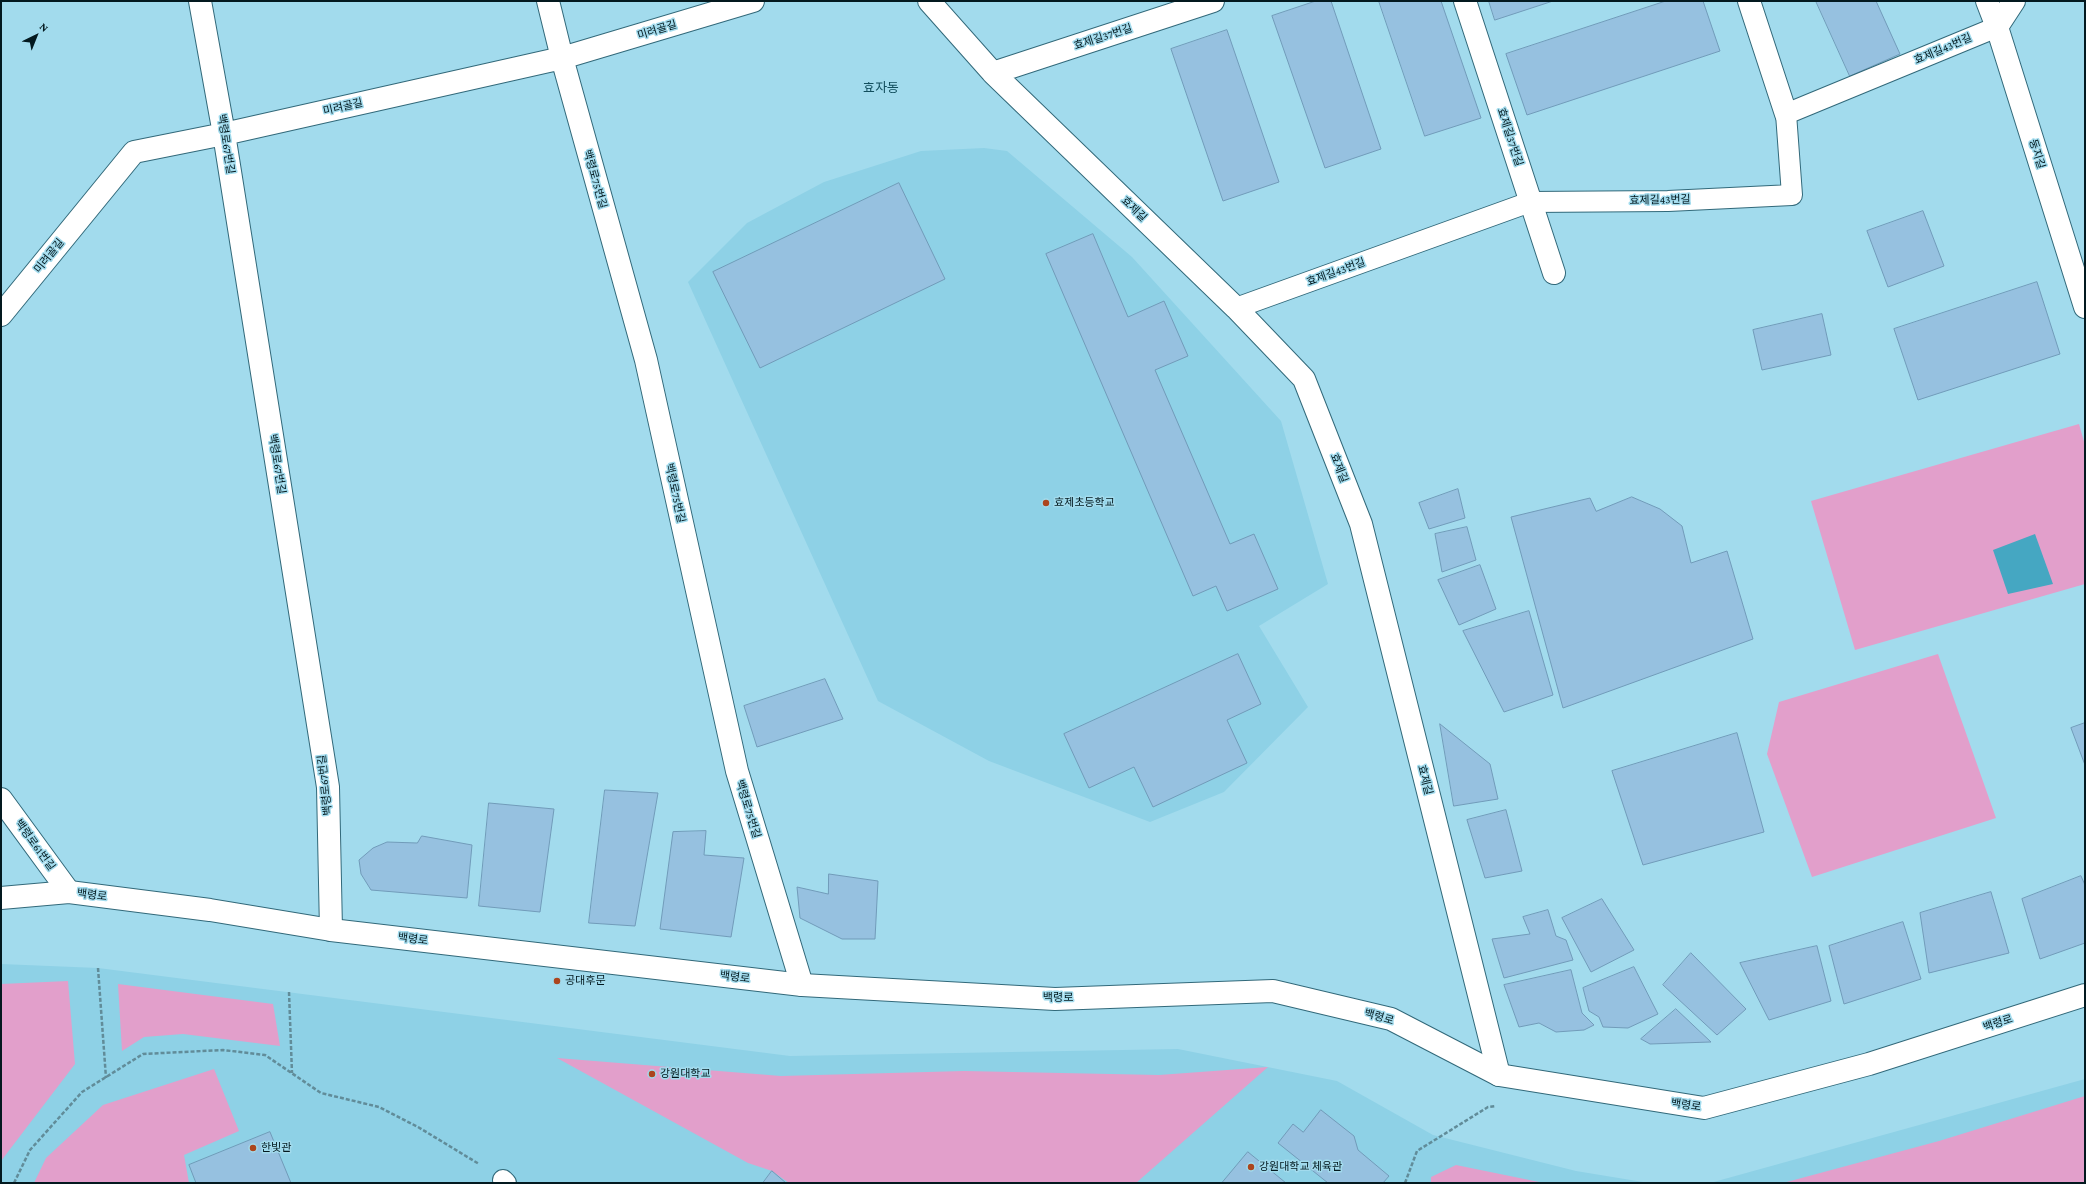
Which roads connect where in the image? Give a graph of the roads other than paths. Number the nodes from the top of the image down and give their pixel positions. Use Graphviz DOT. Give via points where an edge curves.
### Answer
graph roads {
  1 [pos="200,1"];
  2 [pos="548,1"];
  3 [pos="753,1"];
  4 [pos="929,1"];
  5 [pos="1466,1"];
  6 [pos="1749,1"];
  7 [pos="1987,1"];
  8 [pos="2014,1"];
  9 [pos="1207,2"];
  10 [pos="1997,27"];
  11 [pos="562,58"];
  12 [pos="993,73"];
  13 [pos="1786,114"];
  14 [pos="224,134"];
  15 [pos="1530,202"];
  16 [pos="1554,273"];
  17 [pos="2085,307"];
  18 [pos="1236,308"];
  19 [pos="1,315"];
  20 [pos="1,798"];
  21 [pos="69,892"];
  22 [pos="1,898"];
  23 [pos="332,930"];
  24 [pos="802,985"];
  25 [pos="2085,994"];
  26 [pos="1499,1075"];
  1 -- 14 [label="street, 백령로67번길"];
  2 -- 11 [label="street, 백령로75번길"];
  3 -- 11 [label="street, 미려골길"];
  4 -- 12 [label="street, 효제길"];
  5 -- 15 [label="street, 효제길37번길"];
  6 -- 13 [label="street"];
  7 -- 10 [label="street, 둥지길"];
  8 -- 10 [label="street"];
  9 -- 12 [label="street, 효제길37번길"];
  10 -- 13 [label="lane, 효제길43번길"];
  10 -- 17 [label="street, 둥지길"];
  11 -- 14 [label="street, 미려골길"];
  11 -- 24 [label="street, 백령로75번길" via="646,360 736,771"];
  12 -- 18 [label="street, 효제길"];
  13 -- 15 [label="lane, 효제길43번길" via="1792,196 1668,201"];
  14 -- 19 [label="street, 미려골길" via="134,152"];
  14 -- 23 [label="street, 백령로67번길" via="328,787"];
  15 -- 16 [label="street, 효제길37번길"];
  15 -- 18 [label="lane, 효제길43번길"];
  18 -- 26 [label="street, 효제길" via="1304,379 1361,524"];
  20 -- 21 [label="street, 백령로61번길"];
  21 -- 22 [label="street, 백령로"];
  21 -- 23 [label="street, 백령로" via="210,910"];
  23 -- 24 [label="street, 백령로"];
  24 -- 26 [label="street, 백령로" via="1055,999 1273,991 1391,1019"];
  25 -- 26 [label="street, 백령로" via="1869,1064 1704,1108"];
}
